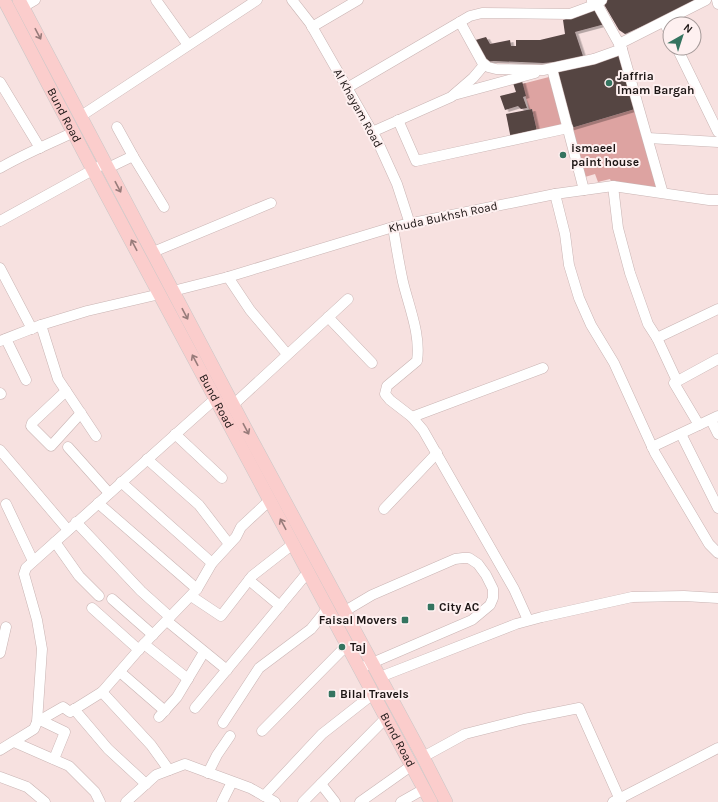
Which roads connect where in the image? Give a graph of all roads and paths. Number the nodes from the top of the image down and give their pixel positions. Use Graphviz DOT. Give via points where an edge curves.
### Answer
graph roads {
  1 [pos="4,0"];
  2 [pos="35,0"];
  3 [pos="156,0"];
  4 [pos="257,0"];
  5 [pos="292,0"];
  6 [pos="358,0"];
  7 [pos="706,0"];
  8 [pos="717,0"];
  9 [pos="596,1"];
  10 [pos="21,4"];
  11 [pos="718,4"];
  12 [pos="675,16"];
  13 [pos="460,22"];
  14 [pos="662,23"];
  15 [pos="312,27"];
  16 [pos="188,45"];
  17 [pos="621,46"];
  18 [pos="681,56"];
  19 [pos="484,65"];
  20 [pos="548,70"];
  21 [pos="0,82"];
  22 [pos="347,88"];
  23 [pos="450,96"];
  24 [pos="81,116"];
  25 [pos="398,120"];
  26 [pos="117,127"];
  27 [pos="568,128"];
  28 [pos="74,132"];
  29 [pos="372,132"];
  30 [pos="718,132"];
  31 [pos="648,138"];
  32 [pos="718,142"];
  33 [pos="40,148"];
  34 [pos="133,156"];
  35 [pos="106,166"];
  36 [pos="0,168"];
  37 [pos="93,170"];
  38 [pos="613,186"];
  39 [pos="584,190"];
  40 [pos="662,190"];
  41 [pos="555,194"];
  42 [pos="718,200"];
  43 [pos="271,203"];
  44 [pos="164,207"];
  45 [pos="0,221"];
  46 [pos="410,224"];
  47 [pos="392,227"];
  48 [pos="153,252"];
  49 [pos="0,270"];
  50 [pos="228,277"];
  51 [pos="174,291"];
  52 [pos="160,294"];
  53 [pos="348,298"];
  54 [pos="718,309"];
  55 [pos="328,317"];
  56 [pos="37,327"];
  57 [pos="657,338"];
  58 [pos="3,340"];
  59 [pos="287,354"];
  60 [pos="718,359"];
  61 [pos="372,363"];
  62 [pos="543,368"];
  63 [pos="26,380"];
  64 [pos="678,381"];
  65 [pos="66,391"];
  66 [pos="215,398"];
  67 [pos="233,405"];
  68 [pos="81,413"];
  69 [pos="412,418"];
  70 [pos="714,418"];
  71 [pos="699,425"];
  72 [pos="175,434"];
  73 [pos="681,434"];
  74 [pos="718,434"];
  75 [pos="96,436"];
  76 [pos="68,447"];
  77 [pos="652,447"];
  78 [pos="0,450"];
  79 [pos="437,453"];
  80 [pos="147,459"];
  81 [pos="222,478"];
  82 [pos="121,482"];
  83 [pos="109,493"];
  84 [pos="270,500"];
  85 [pos="98,503"];
  86 [pos="6,504"];
  87 [pos="718,508"];
  88 [pos="384,509"];
  89 [pos="76,522"];
  90 [pos="68,530"];
  91 [pos="55,542"];
  92 [pos="229,544"];
  93 [pos="294,544"];
  94 [pos="718,553"];
  95 [pos="33,561"];
  96 [pos="212,563"];
  97 [pos="308,572"];
  98 [pos="249,580"];
  99 [pos="194,593"];
  100 [pos="99,596"];
  101 [pos="718,598"];
  102 [pos="112,599"];
  103 [pos="280,606"];
  104 [pos="92,608"];
  105 [pos="328,608"];
  106 [pos="345,611"];
  107 [pos="168,619"];
  108 [pos="528,620"];
  109 [pos="6,627"];
  110 [pos="152,635"];
  111 [pos="347,645"];
  112 [pos="141,647"];
  113 [pos="204,652"];
  114 [pos="0,653"];
  115 [pos="372,662"];
  116 [pos="360,668"];
  117 [pos="227,670"];
  118 [pos="120,672"];
  119 [pos="380,677"];
  120 [pos="188,679"];
  121 [pos="102,692"];
  122 [pos="373,694"];
  123 [pos="195,708"];
  124 [pos="74,710"];
  125 [pos="386,718"];
  126 [pos="39,721"];
  127 [pos="223,723"];
  128 [pos="262,731"];
  129 [pos="230,736"];
  130 [pos="14,742"];
  131 [pos="718,748"];
  132 [pos="0,750"];
  133 [pos="423,757"];
  134 [pos="54,759"];
  135 [pos="412,766"];
  136 [pos="169,770"];
  137 [pos="208,773"];
  138 [pos="0,777"];
  139 [pos="232,782"];
  140 [pos="146,784"];
  141 [pos="321,784"];
  142 [pos="424,789"];
  143 [pos="134,795"];
  144 [pos="271,800"];
  145 [pos="618,801"];
  146 [pos="45,802"];
  147 [pos="100,802"];
  148 [pos="126,802"];
  149 [pos="142,802"];
  150 [pos="222,802"];
  151 [pos="303,802"];
  152 [pos="335,802"];
  153 [pos="360,802"];
  154 [pos="401,802"];
  155 [pos="431,802"];
  156 [pos="446,802"];
  1 -- 28 [label="main road, Bund Road"];
  2 -- 10 [label="street"];
  3 -- 16 [label="street"];
  4 -- 16 [label="street"];
  5 -- 15 [label="street, Al Khayam Road"];
  6 -- 15 [label="street"];
  7 -- 12 [label="street"];
  8 -- 11 [label="street"];
  9 -- 13 [label="street" via="570,14 482,13"];
  9 -- 17 [label="street"];
  10 -- 24 [label="main road, Bund Road, one-way"];
  13 -- 19 [label="street"];
  13 -- 22 [label="street"];
  14 -- 17 [label="street"];
  15 -- 22 [label="street, Al Khayam Road"];
  16 -- 24 [label="street"];
  17 -- 20 [label="street" via="594,59"];
  17 -- 31 [label="street"];
  18 -- 30 [label="street"];
  19 -- 20 [label="street" via="502,70"];
  19 -- 23 [label="street" via="473,78"];
  20 -- 23 [label="street"];
  20 -- 27 [label="street"];
  21 -- 33 [label="street"];
  22 -- 29 [label="street, Al Khayam Road"];
  23 -- 25 [label="street"];
  24 -- 35 [label="main road, Bund Road"];
  25 -- 27 [label="street" via="416,161"];
  25 -- 29 [label="street"];
  26 -- 34 [label="street"];
  27 -- 39 [label="street"];
  28 -- 33 [label="street"];
  28 -- 37 [label="main road, Bund Road"];
  29 -- 46 [label="street, Al Khayam Road" via="397,184"];
  31 -- 32 [label="street"];
  31 -- 40 [label="street"];
  33 -- 36 [label="street" via="23,154"];
  34 -- 35 [label="street"];
  34 -- 44 [label="street"];
  35 -- 37 [label="street"];
  35 -- 48 [label="main road, Bund Road, one-way"];
  37 -- 45 [label="street"];
  52 -- 37 [label="main road, Bund Road, one-way"];
  38 -- 39 [label="street, Khuda Bukhsh Road"];
  38 -- 42 [label="street, Khuda Bukhsh Road"];
  38 -- 57 [label="street" via="618,228 630,273 648,324"];
  39 -- 41 [label="street, Khuda Bukhsh Road"];
  41 -- 46 [label="street, Khuda Bukhsh Road"];
  41 -- 77 [label="street" via="565,234 568,265 579,298 591,325 614,364"];
  43 -- 48 [label="street"];
  46 -- 47 [label="street, Khuda Bukhsh Road"];
  47 -- 50 [label="street, Khuda Bukhsh Road"];
  47 -- 69 [label="street" via="418,353 417,361 387,386 385,394"];
  48 -- 51 [label="main road, Bund Road"];
  49 -- 56 [label="street"];
  50 -- 51 [label="street, Khuda Bukhsh Road"];
  50 -- 59 [label="street" via="250,310"];
  51 -- 67 [label="main road, Bund Road, one-way"];
  52 -- 56 [label="street" via="87,311"];
  66 -- 52 [label="main road, Bund Road, one-way"];
  53 -- 55 [label="street"];
  54 -- 57 [label="street"];
  55 -- 59 [label="street"];
  55 -- 61 [label="street"];
  56 -- 58 [label="street"];
  56 -- 65 [label="street" via="58,379"];
  57 -- 64 [label="street"];
  58 -- 63 [label="street"];
  59 -- 67 [label="street"];
  60 -- 64 [label="street"];
  62 -- 69 [label="street"];
  64 -- 71 [label="street" via="674,383"];
  65 -- 68 [label="street"];
  65 -- 68 [label="street" via="32,426 52,446"];
  66 -- 72 [label="street"];
  66 -- 84 [label="main road, Bund Road"];
  67 -- 106 [label="main road, Bund Road, one-way"];
  68 -- 75 [label="street"];
  69 -- 79 [label="street"];
  70 -- 71 [label="street"];
  70 -- 74 [label="street"];
  71 -- 73 [label="street"];
  72 -- 80 [label="street"];
  72 -- 81 [label="street"];
  73 -- 77 [label="street"];
  73 -- 87 [label="street"];
  76 -- 83 [label="street"];
  77 -- 94 [label="street" via="705,538"];
  78 -- 90 [label="street"];
  79 -- 88 [label="street"];
  79 -- 108 [label="street" via="514,589"];
  80 -- 82 [label="street"];
  80 -- 92 [label="street" via="199,505"];
  82 -- 83 [label="street"];
  82 -- 96 [label="street"];
  83 -- 85 [label="street"];
  84 -- 92 [label="street" via="241,527"];
  93 -- 84 [label="main road, Bund Road, one-way"];
  85 -- 89 [label="street"];
  85 -- 99 [label="street"];
  86 -- 95 [label="street"];
  89 -- 90 [label="street"];
  89 -- 107 [label="street"];
  90 -- 91 [label="street"];
  91 -- 95 [label="street"];
  91 -- 100 [label="street" via="79,576"];
  92 -- 96 [label="street"];
  93 -- 97 [label="main road, Bund Road"];
  93 -- 98 [label="street"];
  95 -- 126 [label="street" via="24,574 42,649"];
  96 -- 99 [label="street"];
  97 -- 103 [label="street"];
  97 -- 105 [label="main road, Bund Road"];
  98 -- 99 [label="street" via="221,616"];
  98 -- 103 [label="street"];
  99 -- 107 [label="street"];
  101 -- 108 [label="street" via="632,597"];
  102 -- 110 [label="street"];
  103 -- 117 [label="street"];
  104 -- 112 [label="street"];
  105 -- 111 [label="main road, Bund Road"];
  105 -- 127 [label="street" via="311,629 259,668"];
  106 -- 115 [label="main road, Bund Road"];
  106 -- 115 [label="street" via="372,595 455,559 469,558 486,575 493,589 493,598 490,605 472,620"];
  107 -- 110 [label="street"];
  107 -- 113 [label="street"];
  108 -- 119 [label="street"];
  109 -- 114 [label="street"];
  110 -- 112 [label="street"];
  111 -- 116 [label="main road, Bund Road"];
  111 -- 128 [label="street"];
  112 -- 118 [label="street"];
  112 -- 120 [label="street"];
  113 -- 117 [label="street"];
  113 -- 120 [label="street"];
  115 -- 116 [label="street"];
  115 -- 119 [label="main road, Bund Road"];
  116 -- 122 [label="main road, Bund Road"];
  117 -- 123 [label="street"];
  118 -- 120 [label="street" via="162,714"];
  118 -- 121 [label="street"];
  119 -- 133 [label="main road, Bund Road"];
  121 -- 124 [label="street"];
  121 -- 136 [label="street" via="151,745"];
  122 -- 125 [label="main road, Bund Road"];
  122 -- 144 [label="street" via="322,734"];
  124 -- 126 [label="street" via="69,712 63,707"];
  124 -- 140 [label="street" via="108,749"];
  125 -- 135 [label="main road, Bund Road"];
  125 -- 141 [label="street"];
  126 -- 130 [label="street" via="34,729"];
  126 -- 134 [label="street" via="65,732"];
  129 -- 137 [label="street"];
  130 -- 132 [label="street"];
  130 -- 134 [label="street"];
  131 -- 145 [label="street"];
  133 -- 145 [label="street" via="465,734 579,708"];
  133 -- 156 [label="main road, Bund Road"];
  134 -- 147 [label="street" via="69,766 95,792"];
  135 -- 142 [label="main road, Bund Road"];
  135 -- 153 [label="street"];
  136 -- 137 [label="street" via="185,764"];
  136 -- 140 [label="street" via="156,775"];
  137 -- 139 [label="street"];
  138 -- 146 [label="street" via="27,787"];
  139 -- 144 [label="street"];
  139 -- 150 [label="street"];
  140 -- 143 [label="street"];
  141 -- 151 [label="street"];
  141 -- 152 [label="street"];
  142 -- 154 [label="street"];
  142 -- 155 [label="main road, Bund Road"];
  143 -- 148 [label="street"];
  143 -- 149 [label="street"];
}
